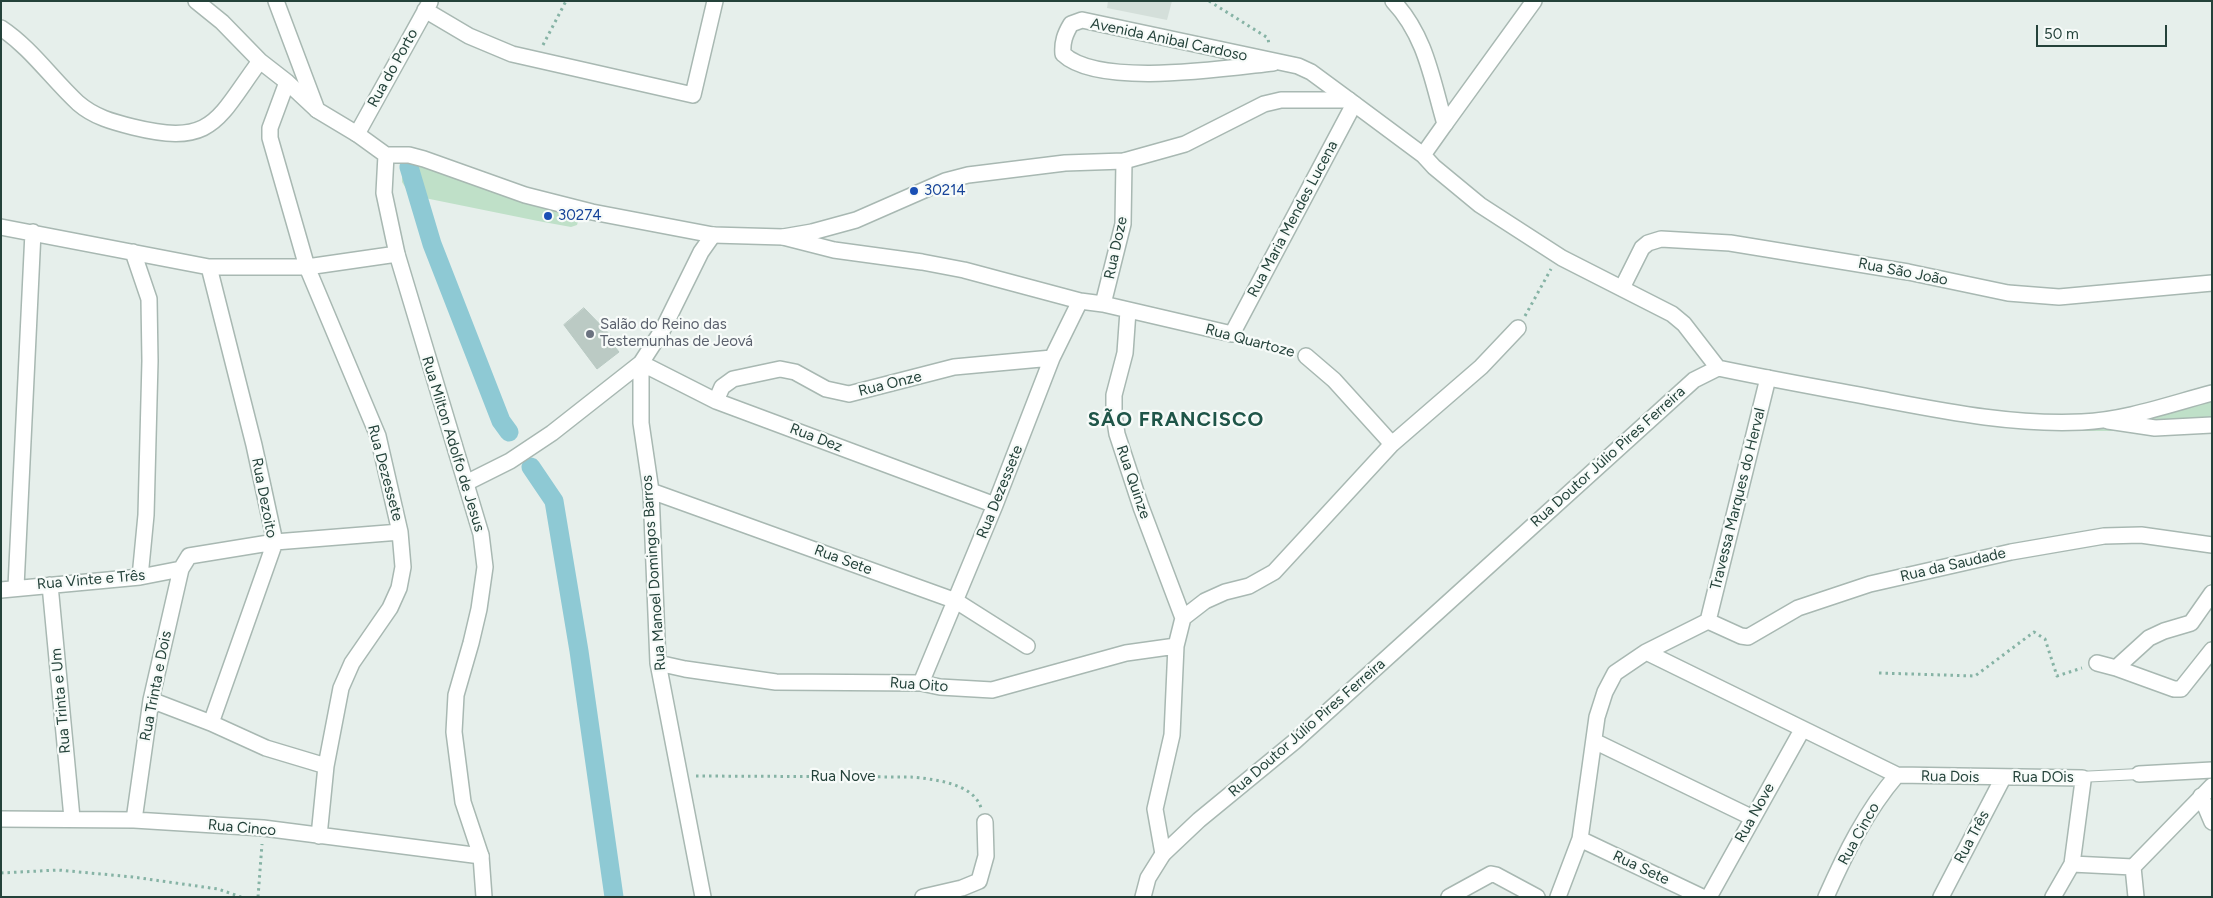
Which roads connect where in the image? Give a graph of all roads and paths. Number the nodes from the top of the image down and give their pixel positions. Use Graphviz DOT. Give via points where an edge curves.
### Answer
graph roads {
  1 [pos="196,1"];
  2 [pos="276,1"];
  3 [pos="566,1"];
  4 [pos="715,1"];
  5 [pos="1208,1"];
  6 [pos="1393,1"];
  7 [pos="1534,1"];
  8 [pos="427,6"];
  9 [pos="1,28"];
  10 [pos="260,61"];
  11 [pos="534,61"];
  12 [pos="1273,63"];
  13 [pos="287,82"];
  14 [pos="1351,102"];
  15 [pos="317,110"];
  16 [pos="1445,124"];
  17 [pos="357,134"];
  18 [pos="1423,154"];
  19 [pos="386,155"];
  20 [pos="1124,161"];
  21 [pos="1,227"];
  22 [pos="34,232"];
  23 [pos="713,235"];
  24 [pos="783,237"];
  25 [pos="133,252"];
  26 [pos="397,254"];
  27 [pos="1562,258"];
  28 [pos="209,267"];
  29 [pos="306,267"];
  30 [pos="2212,283"];
  31 [pos="1622,288"];
  32 [pos="1080,301"];
  33 [pos="1103,304"];
  34 [pos="1128,311"];
  35 [pos="1518,328"];
  36 [pos="1232,334"];
  37 [pos="1306,356"];
  38 [pos="1052,358"];
  39 [pos="641,363"];
  40 [pos="1718,368"];
  41 [pos="1768,378"];
  42 [pos="2212,393"];
  43 [pos="716,401"];
  44 [pos="2104,420"];
  45 [pos="2212,425"];
  46 [pos="1392,444"];
  47 [pos="466,483"];
  48 [pos="651,491"];
  49 [pos="995,505"];
  50 [pos="400,532"];
  51 [pos="275,542"];
  52 [pos="2212,545"];
  53 [pos="181,569"];
  54 [pos="140,577"];
  55 [pos="50,584"];
  56 [pos="8,588"];
  57 [pos="2212,593"];
  58 [pos="956,601"];
  59 [pos="1183,618"];
  60 [pos="1708,620"];
  61 [pos="1028,646"];
  62 [pos="1176,646"];
  63 [pos="2212,650"];
  64 [pos="1646,652"];
  65 [pos="658,663"];
  66 [pos="2097,663"];
  67 [pos="2116,668"];
  68 [pos="1879,673"];
  69 [pos="921,683"];
  70 [pos="151,700"];
  71 [pos="211,723"];
  72 [pos="1802,730"];
  73 [pos="1594,741"];
  74 [pos="326,766"];
  75 [pos="2212,770"];
  76 [pos="2139,774"];
  77 [pos="1897,775"];
  78 [pos="680,776"];
  79 [pos="2080,777"];
  80 [pos="2003,778"];
  81 [pos="2206,791"];
  82 [pos="72,818"];
  83 [pos="1753,818"];
  84 [pos="1,819"];
  85 [pos="134,820"];
  86 [pos="985,822"];
  87 [pos="2212,822"];
  88 [pos="263,828"];
  89 [pos="319,836"];
  90 [pos="1580,839"];
  91 [pos="1163,854"];
  92 [pos="481,856"];
  93 [pos="2072,864"];
  94 [pos="2133,867"];
  95 [pos="1,873"];
  96 [pos="241,897"];
  97 [pos="258,897"];
  98 [pos="484,897"];
  99 [pos="703,897"];
  100 [pos="923,897"];
  101 [pos="1143,897"];
  102 [pos="1449,897"];
  103 [pos="1537,897"];
  104 [pos="1558,897"];
  105 [pos="1702,897"];
  106 [pos="1709,897"];
  107 [pos="1826,897"];
  108 [pos="1941,897"];
  109 [pos="2053,897"];
  110 [pos="2136,897"];
  1 -- 10 [label="street"];
  2 -- 15 [label="street"];
  3 -- 11 [label="path"];
  4 -- 11 [label="street" via="693,95"];
  5 -- 12 [label="path" via="1268,38"];
  6 -- 16 [label="street" via="1415,28"];
  7 -- 16 [label="street"];
  8 -- 11 [label="street" via="470,36"];
  8 -- 17 [label="street, Rua do Porto"];
  9 -- 10 [label="street" via="94,116 164,134 180,134 207,127 218,118"];
  10 -- 13 [label="street"];
  12 -- 12 [label="street, Avenida Anibal Cardoso" via="1082,20 1071,24 1062,45 1063,54 1069,60 1100,70 1177,74"];
  12 -- 14 [label="street, Avenida Anibal Cardoso" via="1298,66 1311,72"];
  13 -- 15 [label="street"];
  13 -- 29 [label="street, Rua Dezessete" via="270,128 270,138"];
  14 -- 18 [label="street, Avenida Anibal Cardoso"];
  14 -- 20 [label="street" via="1281,100 1264,104 1185,144"];
  14 -- 36 [label="street, Rua Maria Mendes Lucena"];
  15 -- 17 [label="street"];
  16 -- 18 [label="street"];
  17 -- 19 [label="street"];
  18 -- 27 [label="street, Avenida Anibal Cardoso" via="1480,205"];
  19 -- 23 [label="street" via="409,155 525,195 592,212"];
  19 -- 26 [label="street, Rua Milton Adolfo de Jesus" via="384,193"];
  20 -- 24 [label="street" via="1065,163 968,174 944,181 856,220"];
  20 -- 33 [label="street, Rua Doze" via="1123,224"];
  21 -- 22 [label="street"];
  22 -- 25 [label="street"];
  22 -- 56 [label="street"];
  23 -- 24 [label="street"];
  23 -- 39 [label="street"];
  24 -- 32 [label="street, Rua Quartoze" via="834,250 964,270"];
  25 -- 28 [label="street"];
  25 -- 54 [label="street" via="148,299 150,361 146,514"];
  26 -- 29 [label="street"];
  26 -- 47 [label="street, Rua Milton Adolfo de Jesus"];
  27 -- 31 [label="street, Avenida Anibal Cardoso"];
  27 -- 35 [label="path" via="1549,271"];
  28 -- 29 [label="street"];
  28 -- 51 [label="street, Rua Dezoito"];
  29 -- 50 [label="street, Rua Dezessete" via="378,436"];
  30 -- 31 [label="street, Rua São João" via="2058,297 2035,296 1730,243 1661,239 1642,248"];
  31 -- 40 [label="street, Avenida Anibal Cardoso" via="1672,314 1684,324"];
  32 -- 33 [label="street, Rua Quartoze"];
  32 -- 38 [label="street, Rua Dezessete"];
  33 -- 34 [label="street, Rua Quartoze"];
  34 -- 36 [label="street, Rua Quartoze"];
  34 -- 59 [label="street, Rua Quinze" via="1125,353 1114,395 1117,434"];
  35 -- 46 [label="street" via="1482,367"];
  36 -- 37 [label="path, Rua Quartoze"];
  37 -- 46 [label="street, Rua Quartoze" via="1334,380"];
  38 -- 43 [label="street, Rua Onze" via="954,367 849,394 832,391 795,372 780,369 733,379 722,387"];
  38 -- 49 [label="street, Rua Dezessete"];
  39 -- 43 [label="street, Rua Dez"];
  39 -- 47 [label="street" via="552,433 510,461"];
  39 -- 48 [label="street, Rua Manoel Domingos Barros" via="641,423"];
  40 -- 41 [label="street"];
  40 -- 91 [label="street, Rua Doutor Júlio Pires Ferreira" via="1694,380 1294,742"];
  41 -- 44 [label="street" via="1981,417 2021,421"];
  41 -- 60 [label="street, Travessa Marques do Herval"];
  42 -- 44 [label="street"];
  43 -- 49 [label="street, Rua Dez"];
  44 -- 45 [label="street" via="2155,428"];
  46 -- 59 [label="street" via="1274,572 1249,586 1205,601"];
  47 -- 92 [label="street, Rua Milton Adolfo de Jesus" via="482,534 484,567 479,609 456,695 454,732 463,802"];
  48 -- 58 [label="street, Rua Sete"];
  48 -- 65 [label="street, Rua Manoel Domingos Barros"];
  49 -- 58 [label="street, Rua Dezessete"];
  50 -- 51 [label="street"];
  50 -- 74 [label="street, Rua Dezessete" via="402,567 399,588 390,608 345,674"];
  51 -- 53 [label="street, Rua Trinta e Dois" via="189,556"];
  51 -- 71 [label="street, Rua Dezoito"];
  52 -- 60 [label="street, Rua da Saudade" via="2141,534 2104,536 2011,552 1870,584 1798,608 1748,637"];
  53 -- 54 [label="street, Rua Vinte e Três"];
  53 -- 70 [label="street, Rua Trinta e Dois"];
  54 -- 55 [label="street, Rua Vinte e Três"];
  55 -- 56 [label="street, Rua Vinte e Três"];
  55 -- 82 [label="street, Rua Trinta e Um"];
  57 -- 67 [label="street" via="2192,623 2149,638"];
  58 -- 61 [label="street, Rua Sete"];
  58 -- 69 [label="street, Rua Dezessete"];
  59 -- 62 [label="street"];
  60 -- 64 [label="street"];
  62 -- 69 [label="street, Rua Oito" via="1126,653 992,690"];
  62 -- 91 [label="street" via="1172,735 1154,810"];
  63 -- 67 [label="street" via="2181,689 2174,690"];
  64 -- 72 [label="street"];
  64 -- 73 [label="street" via="1615,673 1597,717"];
  65 -- 69 [label="street, Rua Oito" via="685,670 776,682"];
  65 -- 78 [label="street, Rua Manoel Domingos Barros"];
  66 -- 67 [label="street"];
  66 -- 68 [label="path" via="2057,676 2045,639 2034,632 1975,676"];
  70 -- 71 [label="street"];
  70 -- 85 [label="street, Rua Trinta e Dois"];
  71 -- 74 [label="street" via="266,748"];
  72 -- 77 [label="street"];
  72 -- 83 [label="street, Rua Nove"];
  73 -- 83 [label="street"];
  73 -- 90 [label="street"];
  74 -- 89 [label="street, Rua Dezessete"];
  75 -- 76 [label="street"];
  76 -- 79 [label="lane"];
  77 -- 80 [label="street, Rua Dois"];
  77 -- 107 [label="street, Rua Cinco" via="1861,825"];
  78 -- 86 [label="path, Rua Nove" via="938,779 973,796 980,804"];
  78 -- 99 [label="street, Rua Manoel Domingos Barros"];
  79 -- 80 [label="street, Rua DOis"];
  79 -- 93 [label="street" via="2083,781"];
  80 -- 108 [label="street, Rua Três"];
  81 -- 87 [label="street"];
  81 -- 94 [label="street"];
  82 -- 84 [label="street, Rua Cinco"];
  82 -- 85 [label="street, Rua Cinco"];
  83 -- 106 [label="street, Rua Nove"];
  85 -- 88 [label="street, Rua Cinco"];
  86 -- 100 [label="street" via="986,856 979,881 957,890"];
  88 -- 89 [label="street, Rua Cinco"];
  88 -- 97 [label="path"];
  89 -- 92 [label="street, Rua Cinco"];
  90 -- 104 [label="street"];
  90 -- 105 [label="street, Rua Sete"];
  91 -- 101 [label="street, Rua Doutor Júlio Pires Ferreira" via="1148,878"];
  92 -- 98 [label="street, Rua Milton Adolfo de Jesus"];
  93 -- 94 [label="street"];
  93 -- 109 [label="street"];
  94 -- 110 [label="street"];
  95 -- 96 [label="path" via="58,870 134,877 218,889"];
  102 -- 103 [label="street" via="1491,874"];
}
